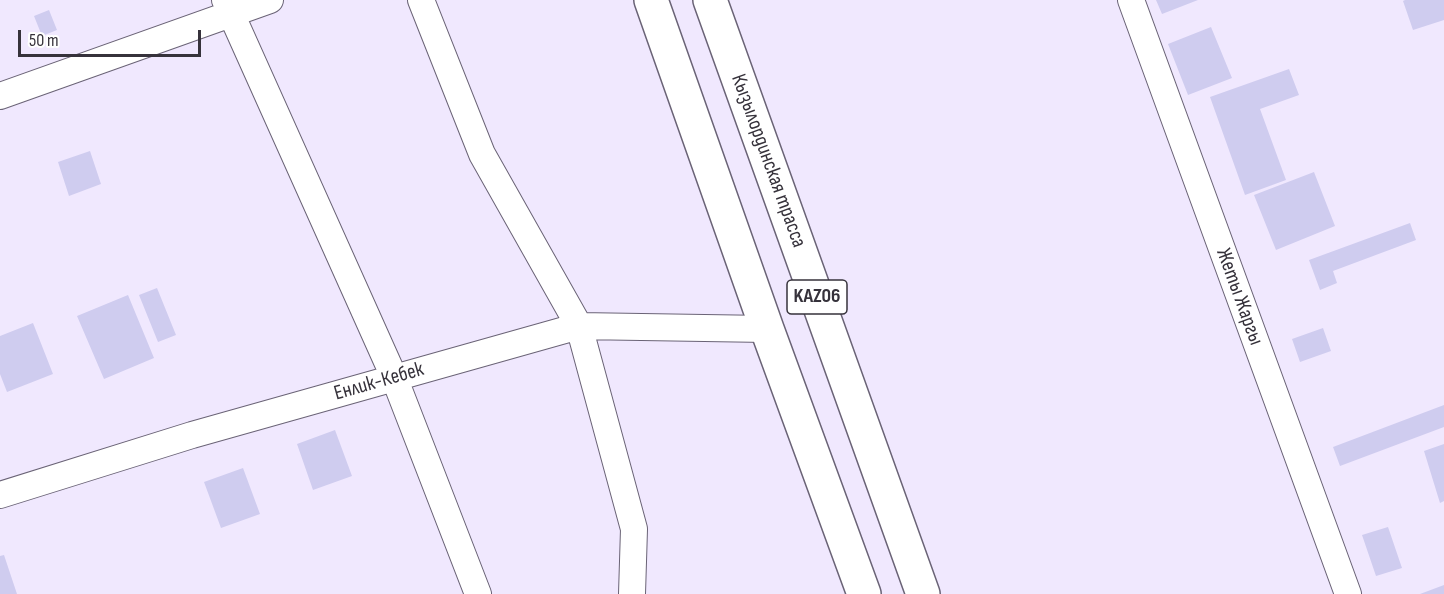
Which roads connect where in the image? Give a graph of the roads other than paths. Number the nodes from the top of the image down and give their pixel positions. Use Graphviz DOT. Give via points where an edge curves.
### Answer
graph roads {
  1 [pos="270,0"];
  2 [pos="421,0"];
  3 [pos="651,0"];
  4 [pos="710,0"];
  5 [pos="1131,0"];
  6 [pos="228,7"];
  7 [pos="0,96"];
  8 [pos="579,326"];
  9 [pos="767,329"];
  10 [pos="394,377"];
  11 [pos="0,495"];
  12 [pos="478,594"];
  13 [pos="632,594"];
  14 [pos="864,594"];
  15 [pos="923,594"];
  16 [pos="1347,594"];
  1 -- 6 [label="street"];
  2 -- 8 [label="street" via="482,154"];
  3 -- 9 [label="highway, KАZ06"];
  4 -- 15 [label="highway, Кызылординская трасса / KАZ06"];
  5 -- 16 [label="street, Жеты Жаргы"];
  6 -- 7 [label="street"];
  6 -- 10 [label="street"];
  8 -- 9 [label="street, Енлик-Кебек"];
  8 -- 10 [label="street, Енлик-Кебек"];
  8 -- 13 [label="street" via="634,529"];
  9 -- 14 [label="highway, KАZ06"];
  10 -- 11 [label="street, Енлик-Кебек"];
  10 -- 12 [label="street"];
}
